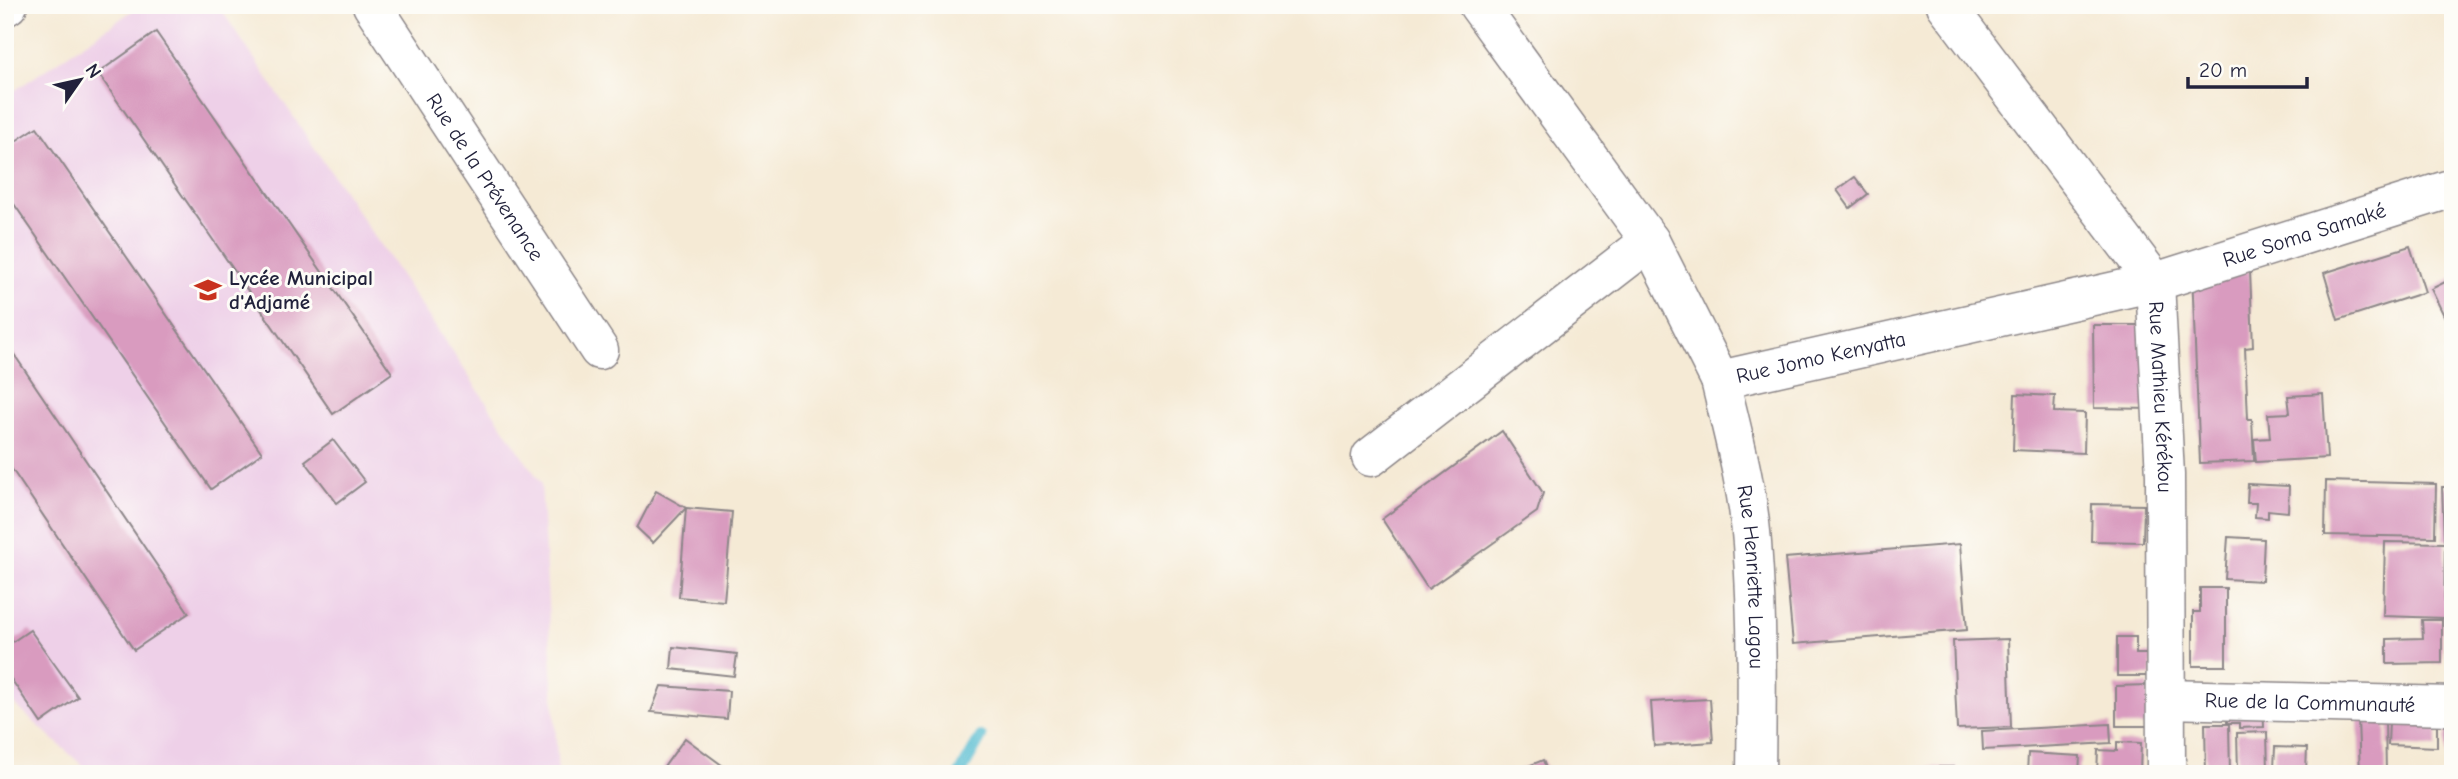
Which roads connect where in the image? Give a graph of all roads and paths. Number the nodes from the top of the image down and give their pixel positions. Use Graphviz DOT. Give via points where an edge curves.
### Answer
graph roads {
  1 [pos="372,5"];
  2 [pos="1478,5"];
  3 [pos="1946,5"];
  4 [pos="2453,188"];
  5 [pos="1650,241"];
  6 [pos="2155,282"];
  7 [pos="599,350"];
  8 [pos="1720,380"];
  9 [pos="1371,457"];
  10 [pos="2166,699"];
  11 [pos="2453,706"];
  12 [pos="1756,774"];
  13 [pos="2166,774"];
  1 -- 7 [label="street, Rue de la Prévenance"];
  2 -- 5 [label="street, Rue Jomo Kenyatta"];
  3 -- 6 [label="street, Rue Mathieu Kérékou"];
  4 -- 6 [label="street, Rue Soma Samaké"];
  5 -- 8 [label="street, Rue Jomo Kenyatta"];
  5 -- 9 [label="street"];
  6 -- 8 [label="street, Rue Jomo Kenyatta"];
  6 -- 10 [label="street, Rue Mathieu Kérékou" via="2165,475"];
  8 -- 12 [label="street, Rue Henriette Lagou" via="1752,541"];
  10 -- 11 [label="street, Rue de la Communauté"];
  10 -- 13 [label="street, Rue Mathieu Kérékou"];
}
